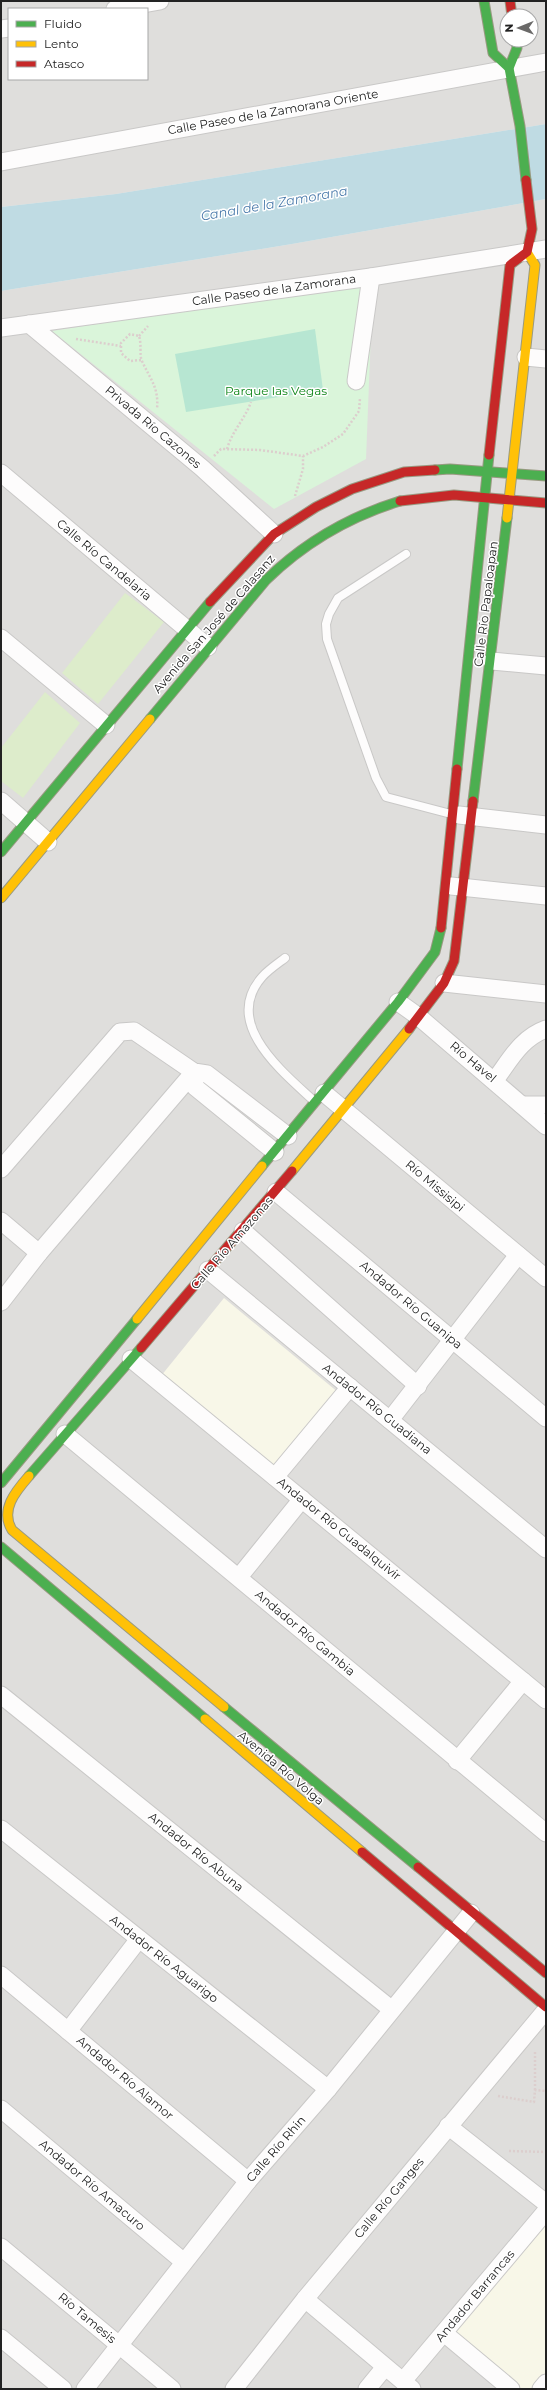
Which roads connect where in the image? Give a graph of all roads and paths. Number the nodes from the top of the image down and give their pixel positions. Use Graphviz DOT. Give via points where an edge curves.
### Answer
graph roads {
  1 [pos="160,1"];
  2 [pos="484,1"];
  3 [pos="121,8"];
  4 [pos="518,48"];
  5 [pos="546,62"];
  6 [pos="510,68"];
  7 [pos="1,162"];
  8 [pos="546,249"];
  9 [pos="527,252"];
  10 [pos="371,277"];
  11 [pos="29,324"];
  12 [pos="1,328"];
  13 [pos="71,338"];
  14 [pos="121,346"];
  15 [pos="526,357"];
  16 [pos="546,359"];
  17 [pos="141,360"];
  18 [pos="356,381"];
  19 [pos="251,402"];
  20 [pos="150,425"];
  21 [pos="227,449"];
  22 [pos="303,456"];
  23 [pos="202,468"];
  24 [pos="487,470"];
  25 [pos="1,473"];
  26 [pos="514,473"];
  27 [pos="546,476"];
  28 [pos="484,497"];
  29 [pos="511,499"];
  30 [pos="293,501"];
  31 [pos="546,502"];
  32 [pos="274,534"];
  33 [pos="406,554"];
  34 [pos="186,629"];
  35 [pos="1,638"];
  36 [pos="208,647"];
  37 [pos="492,661"];
  38 [pos="546,666"];
  39 [pos="106,725"];
  40 [pos="1,801"];
  41 [pos="453,814"];
  42 [pos="473,817"];
  43 [pos="26,822"];
  44 [pos="546,825"];
  45 [pos="48,842"];
  46 [pos="1,852"];
  47 [pos="445,886"];
  48 [pos="464,888"];
  49 [pos="546,896"];
  50 [pos="1,898"];
  51 [pos="435,952"];
  52 [pos="285,958"];
  53 [pos="454,961"];
  54 [pos="444,983"];
  55 [pos="546,994"];
  56 [pos="398,1002"];
  57 [pos="419,1016"];
  58 [pos="546,1029"];
  59 [pos="194,1072"];
  60 [pos="495,1080"];
  61 [pos="320,1098"];
  62 [pos="522,1105"];
  63 [pos="546,1105"];
  64 [pos="344,1109"];
  65 [pos="546,1126"];
  66 [pos="288,1136"];
  67 [pos="275,1152"];
  68 [pos="1,1169"];
  69 [pos="276,1192"];
  70 [pos="1,1221"];
  71 [pos="243,1232"];
  72 [pos="39,1254"];
  73 [pos="518,1255"];
  74 [pos="208,1270"];
  75 [pos="546,1278"];
  76 [pos="178,1287"];
  77 [pos="1,1302"];
  78 [pos="454,1341"];
  79 [pos="131,1359"];
  80 [pos="418,1386"];
  81 [pos="350,1387"];
  82 [pos="546,1418"];
  83 [pos="390,1420"];
  84 [pos="65,1434"];
  85 [pos="275,1477"];
  86 [pos="1,1483"];
  87 [pos="302,1499"];
  88 [pos="3,1516"];
  89 [pos="1,1547"];
  90 [pos="546,1549"];
  91 [pos="239,1577"];
  92 [pos="523,1681"];
  93 [pos="1,1695"];
  94 [pos="546,1700"];
  95 [pos="457,1761"];
  96 [pos="1,1829"];
  97 [pos="546,1833"];
  98 [pos="471,1913"];
  99 [pos="456,1931"];
  100 [pos="139,1940"];
  101 [pos="546,1973"];
  102 [pos="1,1976"];
  103 [pos="546,2008"];
  104 [pos="391,2009"];
  105 [pos="68,2031"];
  106 [pos="524,2037"];
  107 [pos="328,2089"];
  108 [pos="535,2090"];
  109 [pos="546,2091"];
  110 [pos="478,2093"];
  111 [pos="1,2109"];
  112 [pos="448,2126"];
  113 [pos="480,2150"];
  114 [pos="546,2152"];
  115 [pos="248,2181"];
  116 [pos="546,2203"];
  117 [pos="546,2211"];
  118 [pos="1,2247"];
  119 [pos="184,2262"];
  120 [pos="305,2299"];
  121 [pos="444,2333"];
  122 [pos="1,2338"];
  123 [pos="119,2345"];
  124 [pos="385,2367"];
  125 [pos="546,2383"];
  126 [pos="408,2385"];
  127 [pos="63,2389"];
  128 [pos="85,2389"];
  129 [pos="172,2389"];
  130 [pos="234,2389"];
  131 [pos="367,2389"];
  132 [pos="511,2389"];
  133 [pos="541,2389"];
  1 -- 3 [label="street"];
  2 -- 6 [label="street" via="494,53"];
  4 -- 6 [label="street"];
  5 -- 6 [label="street, Calle Paseo de la Zamorana Oriente"];
  6 -- 7 [label="street, Calle Paseo de la Zamorana Oriente"];
  6 -- 9 [label="street" via="531,205 532,229"];
  8 -- 9 [label="street, Calle Paseo de la Zamorana"];
  9 -- 10 [label="street, Calle Paseo de la Zamorana"];
  9 -- 15 [label="street, Calle Río Papaloapan" via="536,266"];
  9 -- 24 [label="street, Calle Río Papaloapan" via="510,265"];
  10 -- 11 [label="street, Calle Paseo de la Zamorana"];
  10 -- 18 [label="street"];
  11 -- 12 [label="street, Calle Paseo de la Zamorana"];
  11 -- 20 [label="street, Privada Río Cazones"];
  13 -- 14 [label="path"];
  14 -- 17 [label="path" via="122,353 130,361"];
  14 -- 17 [label="path" via="130,334 139,336 142,344"];
  15 -- 16 [label="street"];
  15 -- 26 [label="street, Calle Río Papaloapan"];
  17 -- 20 [label="path" via="152,376 157,393 158,408"];
  18 -- 22 [label="path" via="360,397 359,411 343,434"];
  19 -- 21 [label="path"];
  20 -- 23 [label="street, Privada Río Cazones"];
  21 -- 22 [label="path" via="260,450"];
  21 -- 23 [label="path" via="221,449"];
  22 -- 30 [label="path" via="303,469"];
  23 -- 32 [label="street, Privada Río Cazones"];
  24 -- 26 [label="street, Avenida San José de Calasanz"];
  24 -- 28 [label="street, Calle Río Papaloapan"];
  24 -- 32 [label="street, Avenida San José de Calasanz" via="422,469 380,478 316,507"];
  25 -- 34 [label="street, Calle Río Candelaria"];
  26 -- 27 [label="street, Avenida San José de Calasanz"];
  26 -- 29 [label="street, Calle Río Papaloapan"];
  28 -- 29 [label="street, Avenida San José de Calasanz"];
  28 -- 36 [label="street, Avenida San José de Calasanz" via="430,497 401,501 335,526 283,562"];
  28 -- 41 [label="street, Calle Río Papaloapan"];
  29 -- 31 [label="street, Avenida San José de Calasanz"];
  29 -- 37 [label="street, Calle Río Papaloapan"];
  32 -- 34 [label="street, Avenida San José de Calasanz"];
  33 -- 41 [label="lane" via="338,598 326,624 327,639 376,778 386,797"];
  34 -- 36 [label="street, Calle Río Candelaria"];
  34 -- 39 [label="street, Avenida San José de Calasanz"];
  35 -- 39 [label="street"];
  36 -- 45 [label="street, Avenida San José de Calasanz"];
  37 -- 38 [label="street"];
  37 -- 42 [label="street, Calle Río Papaloapan"];
  39 -- 43 [label="street, Avenida San José de Calasanz"];
  40 -- 43 [label="street"];
  41 -- 42 [label="street"];
  41 -- 47 [label="street, Calle Río Papaloapan"];
  42 -- 44 [label="street"];
  42 -- 48 [label="street, Calle Río Papaloapan"];
  43 -- 45 [label="street"];
  43 -- 46 [label="street, Avenida San José de Calasanz"];
  45 -- 50 [label="street, Avenida San José de Calasanz"];
  47 -- 48 [label="street"];
  47 -- 51 [label="street, Calle Río Papaloapan" via="441,927"];
  48 -- 49 [label="street"];
  48 -- 53 [label="street, Calle Río Papaloapan"];
  51 -- 56 [label="street, Calle Río Amazonas"];
  52 -- 61 [label="lane" via="261,978 250,998 249,1021 258,1044 276,1066"];
  53 -- 54 [label="street, Calle Río Amazonas"];
  54 -- 55 [label="street"];
  54 -- 57 [label="street, Calle Río Amazonas"];
  56 -- 57 [label="street, Río Havel"];
  56 -- 61 [label="street, Calle Río Amazonas"];
  57 -- 60 [label="street, Río Havel"];
  57 -- 64 [label="street, Calle Río Amazonas"];
  58 -- 60 [label="street" via="522,1042"];
  59 -- 66 [label="street" via="207,1074"];
  59 -- 67 [label="street" via="195,1087"];
  59 -- 68 [label="street" via="134,1031 120,1032"];
  59 -- 72 [label="street"];
  60 -- 62 [label="street, Río Havel"];
  61 -- 64 [label="street, Río Missisipi"];
  61 -- 66 [label="street, Calle Río Amazonas"];
  62 -- 63 [label="street"];
  62 -- 65 [label="street, Río Havel"];
  64 -- 69 [label="street, Calle Río Amazonas"];
  64 -- 73 [label="street, Río Missisipi"];
  66 -- 67 [label="street, Calle Río Amazonas"];
  67 -- 76 [label="street, Calle Río Amazonas"];
  69 -- 71 [label="street, Calle Río Amazonas"];
  69 -- 78 [label="street, Andador Río Guanipa"];
  70 -- 72 [label="street"];
  71 -- 74 [label="street, Calle Río Amazonas"];
  71 -- 80 [label="street"];
  72 -- 77 [label="street"];
  73 -- 75 [label="street, Río Missisipi"];
  73 -- 78 [label="street"];
  74 -- 76 [label="street, Calle Río Amazonas"];
  74 -- 81 [label="street, Andador Río Guadiana"];
  76 -- 79 [label="street, Calle Río Amazonas"];
  76 -- 86 [label="street, Calle Río Amazonas"];
  78 -- 80 [label="street"];
  78 -- 82 [label="street, Andador Río Guanipa"];
  79 -- 84 [label="street, Calle Río Amazonas"];
  79 -- 85 [label="street, Andador Río Guadalquivir"];
  80 -- 83 [label="street"];
  81 -- 83 [label="street, Andador Río Guadiana"];
  81 -- 85 [label="street"];
  83 -- 90 [label="street, Andador Río Guadiana"];
  84 -- 88 [label="street, Calle Río Amazonas" via="13,1494"];
  84 -- 91 [label="street, Andador Río Gambia"];
  85 -- 87 [label="street, Andador Río Guadalquivir"];
  87 -- 91 [label="street"];
  87 -- 92 [label="street, Andador Río Guadalquivir"];
  88 -- 98 [label="street, Avenida Río Volga" via="7,1526 17,1536"];
  89 -- 99 [label="street, Avenida Río Volga"];
  91 -- 95 [label="street, Andador Río Gambia"];
  92 -- 94 [label="street, Andador Río Guadalquivir"];
  92 -- 95 [label="street"];
  93 -- 104 [label="street, Andador Río Abuna"];
  95 -- 97 [label="street, Andador Río Gambia"];
  96 -- 100 [label="street, Andador Río Aguarigo"];
  98 -- 99 [label="street, Calle Río Rhin"];
  98 -- 101 [label="street, Avenida Río Volga"];
  99 -- 103 [label="street, Avenida Río Volga"];
  99 -- 104 [label="street, Calle Río Rhin"];
  100 -- 105 [label="street"];
  100 -- 107 [label="street, Andador Río Aguarigo"];
  102 -- 105 [label="street, Andador Río Alamor"];
  103 -- 106 [label="street, Calle Río Ganges"];
  104 -- 107 [label="street, Calle Río Rhin"];
  105 -- 115 [label="street, Andador Río Alamor"];
  106 -- 108 [label="path" via="535,2046"];
  106 -- 110 [label="street, Calle Río Ganges"];
  107 -- 115 [label="street, Calle Río Rhin"];
  108 -- 109 [label="path"];
  108 -- 110 [label="path" via="534,2102"];
  110 -- 112 [label="street, Calle Río Ganges"];
  111 -- 119 [label="street, Andador Río Amacuro"];
  112 -- 113 [label="street"];
  112 -- 120 [label="street, Calle Río Ganges"];
  113 -- 114 [label="path"];
  113 -- 116 [label="street"];
  115 -- 119 [label="street, Calle Río Rhin"];
  117 -- 121 [label="street, Andador Barrancas"];
  118 -- 123 [label="street, Río Tamesis"];
  119 -- 123 [label="street, Calle Río Rhin"];
  120 -- 124 [label="street"];
  120 -- 130 [label="street, Calle Río Ganges"];
  121 -- 126 [label="street, Andador Barrancas"];
  121 -- 132 [label="street"];
  122 -- 127 [label="street"];
  123 -- 128 [label="street, Calle Río Rhin"];
  123 -- 129 [label="street, Río Tamesis"];
  124 -- 126 [label="street"];
  124 -- 131 [label="street"];
  125 -- 133 [label="street"];
}
